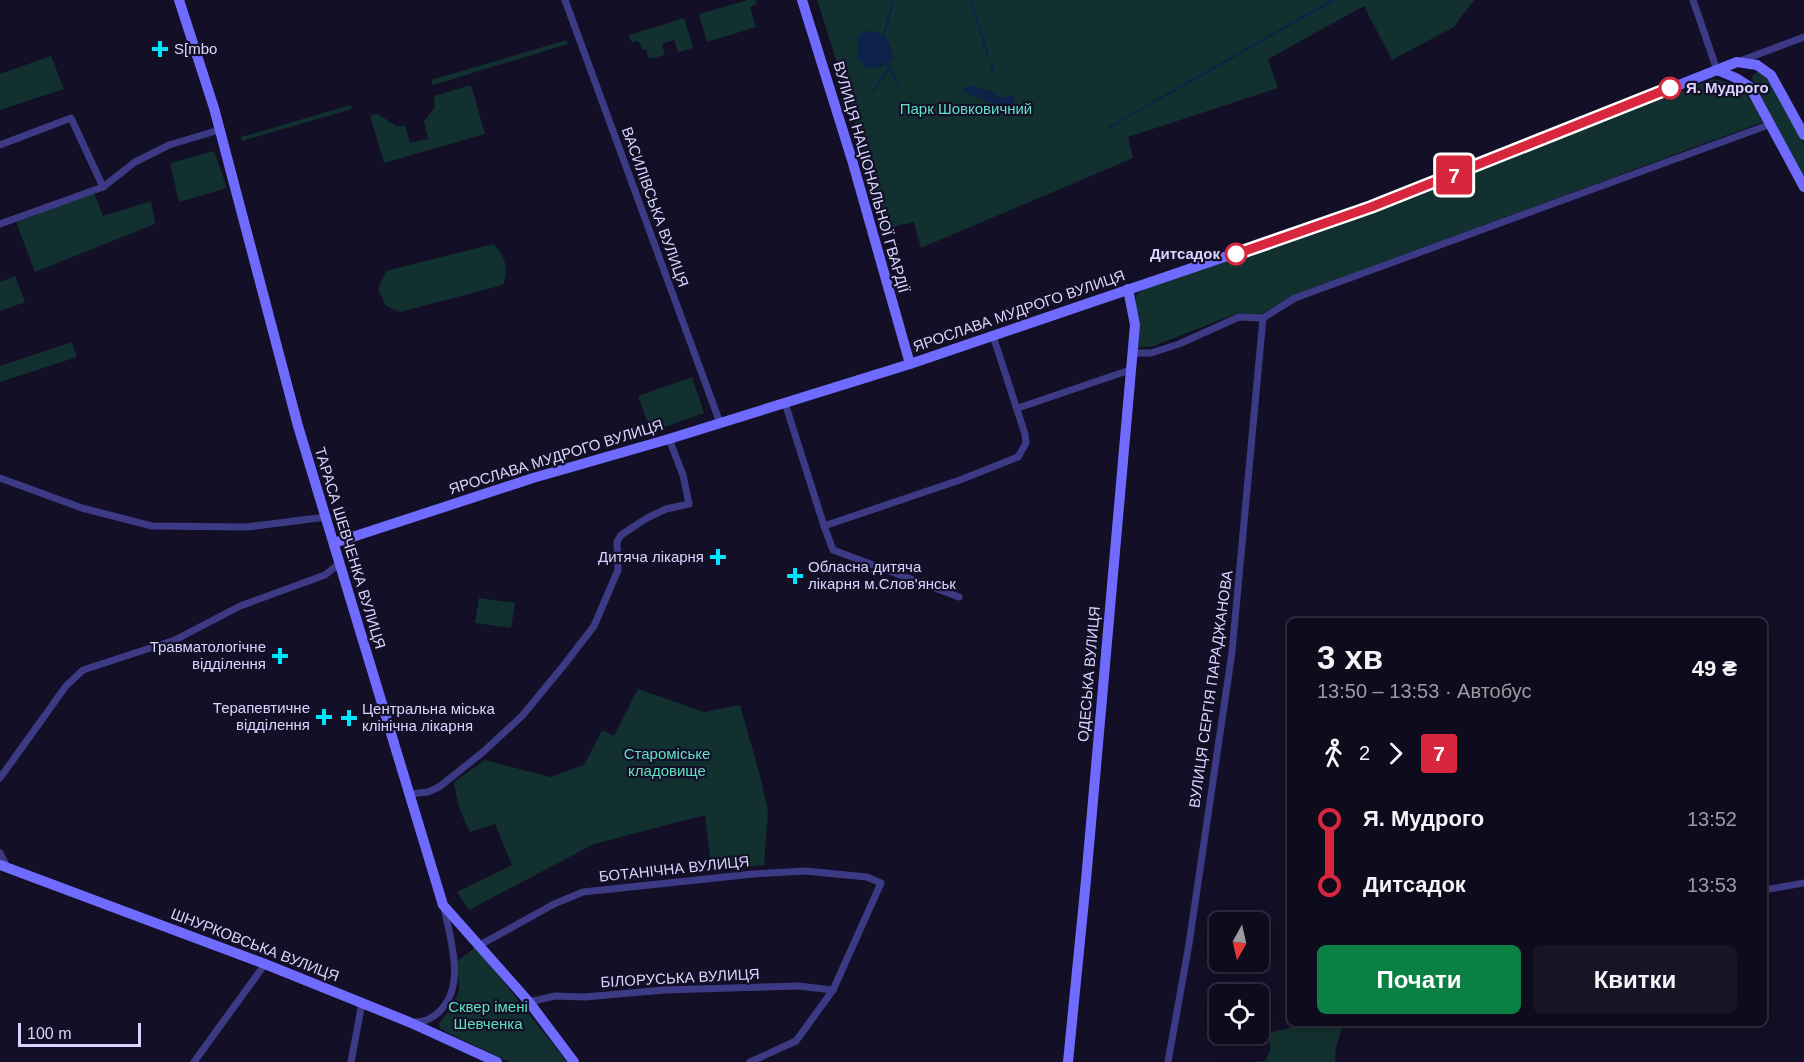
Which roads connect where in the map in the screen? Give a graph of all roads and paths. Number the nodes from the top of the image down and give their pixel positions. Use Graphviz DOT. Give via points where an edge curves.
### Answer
graph roads {
  1 [pos="179,0"];
  2 [pos="565,0"];
  3 [pos="802,0"];
  4 [pos="1693,0"];
  5 [pos="1804,37"];
  6 [pos="1737,62"];
  7 [pos="1717,70"];
  8 [pos="1771,124"];
  9 [pos="219,130"];
  10 [pos="1804,135"];
  11 [pos="0,145"];
  12 [pos="103,187"];
  13 [pos="1804,187"];
  14 [pos="0,224"];
  15 [pos="1128,289"];
  16 [pos="1263,318"];
  17 [pos="993,336"];
  18 [pos="1132,353"];
  19 [pos="910,364"];
  20 [pos="1130,370"];
  21 [pos="785,403"];
  22 [pos="1018,408"];
  23 [pos="720,423"];
  24 [pos="669,439"];
  25 [pos="0,478"];
  26 [pos="326,517"];
  27 [pos="824,526"];
  28 [pos="334,543"];
  29 [pos="340,563"];
  30 [pos="959,597"];
  31 [pos="0,778"];
  32 [pos="409,794"];
  33 [pos="0,853"];
  34 [pos="3,866"];
  35 [pos="1804,883"];
  36 [pos="1767,889"];
  37 [pos="443,905"];
  38 [pos="480,945"];
  39 [pos="265,964"];
  40 [pos="833,990"];
  41 [pos="529,1002"];
  42 [pos="362,1003"];
  43 [pos="409,1022"];
  44 [pos="194,1062"];
  45 [pos="351,1062"];
  46 [pos="497,1062"];
  47 [pos="574,1062"];
  48 [pos="750,1062"];
  49 [pos="1068,1062"];
  50 [pos="1168,1062"];
  1 -- 9 [label="street, ТАРАСА ШЕВЧЕНКА ВУЛИЦЯ"];
  2 -- 23 [label="street, ВАСИЛІВСЬКА ВУЛИЦЯ"];
  3 -- 19 [label="street, ВУЛИЦЯ НАЦІОНАЛЬНОЇ ГВАРДІЇ"];
  4 -- 7 [label="street"];
  5 -- 6 [label="street, ЯРОСЛАВА МУДРОГО ВУЛИЦЯ"];
  6 -- 7 [label="street, ЯРОСЛАВА МУДРОГО ВУЛИЦЯ"];
  6 -- 10 [label="street" via="1757,65 1771,75"];
  7 -- 8 [label="street" via="1750,87"];
  7 -- 15 [label="street, ЯРОСЛАВА МУДРОГО ВУЛИЦЯ" via="1371,207"];
  8 -- 13 [label="street"];
  8 -- 16 [label="street" via="1295,298"];
  9 -- 12 [label="street" via="170,145 135,162"];
  9 -- 26 [label="street, ТАРАСА ШЕВЧЕНКА ВУЛИЦЯ"];
  11 -- 12 [label="street" via="71,118"];
  12 -- 14 [label="street"];
  15 -- 17 [label="street, ЯРОСЛАВА МУДРОГО ВУЛИЦЯ"];
  15 -- 18 [label="street, ОДЕСЬКА ВУЛИЦЯ" via="1135,324"];
  16 -- 18 [label="street" via="1239,317 1179,344 1151,353"];
  16 -- 50 [label="street, ВУЛИЦЯ СЕРГІЯ ПАРАДЖАНОВА" via="1232,652"];
  17 -- 19 [label="street, ЯРОСЛАВА МУДРОГО ВУЛИЦЯ"];
  17 -- 22 [label="street"];
  18 -- 20 [label="street, ОДЕСЬКА ВУЛИЦЯ"];
  19 -- 21 [label="street, ЯРОСЛАВА МУДРОГО ВУЛИЦЯ"];
  20 -- 22 [label="street"];
  20 -- 49 [label="street, ОДЕСЬКА ВУЛИЦЯ"];
  21 -- 23 [label="street, ЯРОСЛАВА МУДРОГО ВУЛИЦЯ"];
  21 -- 27 [label="street"];
  22 -- 27 [label="street" via="1026,443 1018,457"];
  23 -- 24 [label="street, ЯРОСЛАВА МУДРОГО ВУЛИЦЯ"];
  24 -- 28 [label="street, ЯРОСЛАВА МУДРОГО ВУЛИЦЯ" via="533,478"];
  24 -- 32 [label="street" via="689,504 666,509 621,535 617,542 618,570 594,626 522,716 439,787"];
  25 -- 26 [label="street" via="82,508 152,526 247,527"];
  26 -- 28 [label="street, ТАРАСА ШЕВЧЕНКА ВУЛИЦЯ"];
  27 -- 30 [label="street" via="833,550"];
  28 -- 29 [label="street, ТАРАСА ШЕВЧЕНКА ВУЛИЦЯ"];
  29 -- 31 [label="street" via="325,575 240,606 175,640 83,670 66,686"];
  29 -- 32 [label="street, ТАРАСА ШЕВЧЕНКА ВУЛИЦЯ"];
  32 -- 37 [label="street, ТАРАСА ШЕВЧЕНКА ВУЛИЦЯ"];
  33 -- 34 [label="street"];
  34 -- 39 [label="street, ШНУРКОВСЬКА ВУЛИЦЯ"];
  35 -- 36 [label="street"];
  37 -- 38 [label="street, ТАРАСА ШЕВЧЕНКА ВУЛИЦЯ"];
  37 -- 43 [label="street" via="456,975 453,991 434,1017"];
  38 -- 40 [label="street, БОТАНІЧНА ВУЛИЦЯ" via="583,892 805,871 867,877 881,883"];
  38 -- 41 [label="street, ТАРАСА ШЕВЧЕНКА ВУЛИЦЯ"];
  39 -- 42 [label="street, ШНУРКОВСЬКА ВУЛИЦЯ"];
  39 -- 44 [label="street"];
  40 -- 41 [label="street, БІЛОРУСЬКА ВУЛИЦЯ" via="798,986 664,990 555,996"];
  40 -- 48 [label="street" via="795,1041"];
  41 -- 47 [label="street, ТАРАСА ШЕВЧЕНКА ВУЛИЦЯ"];
  42 -- 43 [label="street, ШНУРКОВСЬКА ВУЛИЦЯ"];
  42 -- 45 [label="street"];
  43 -- 46 [label="street, ШНУРКОВСЬКА ВУЛИЦЯ"];
}
